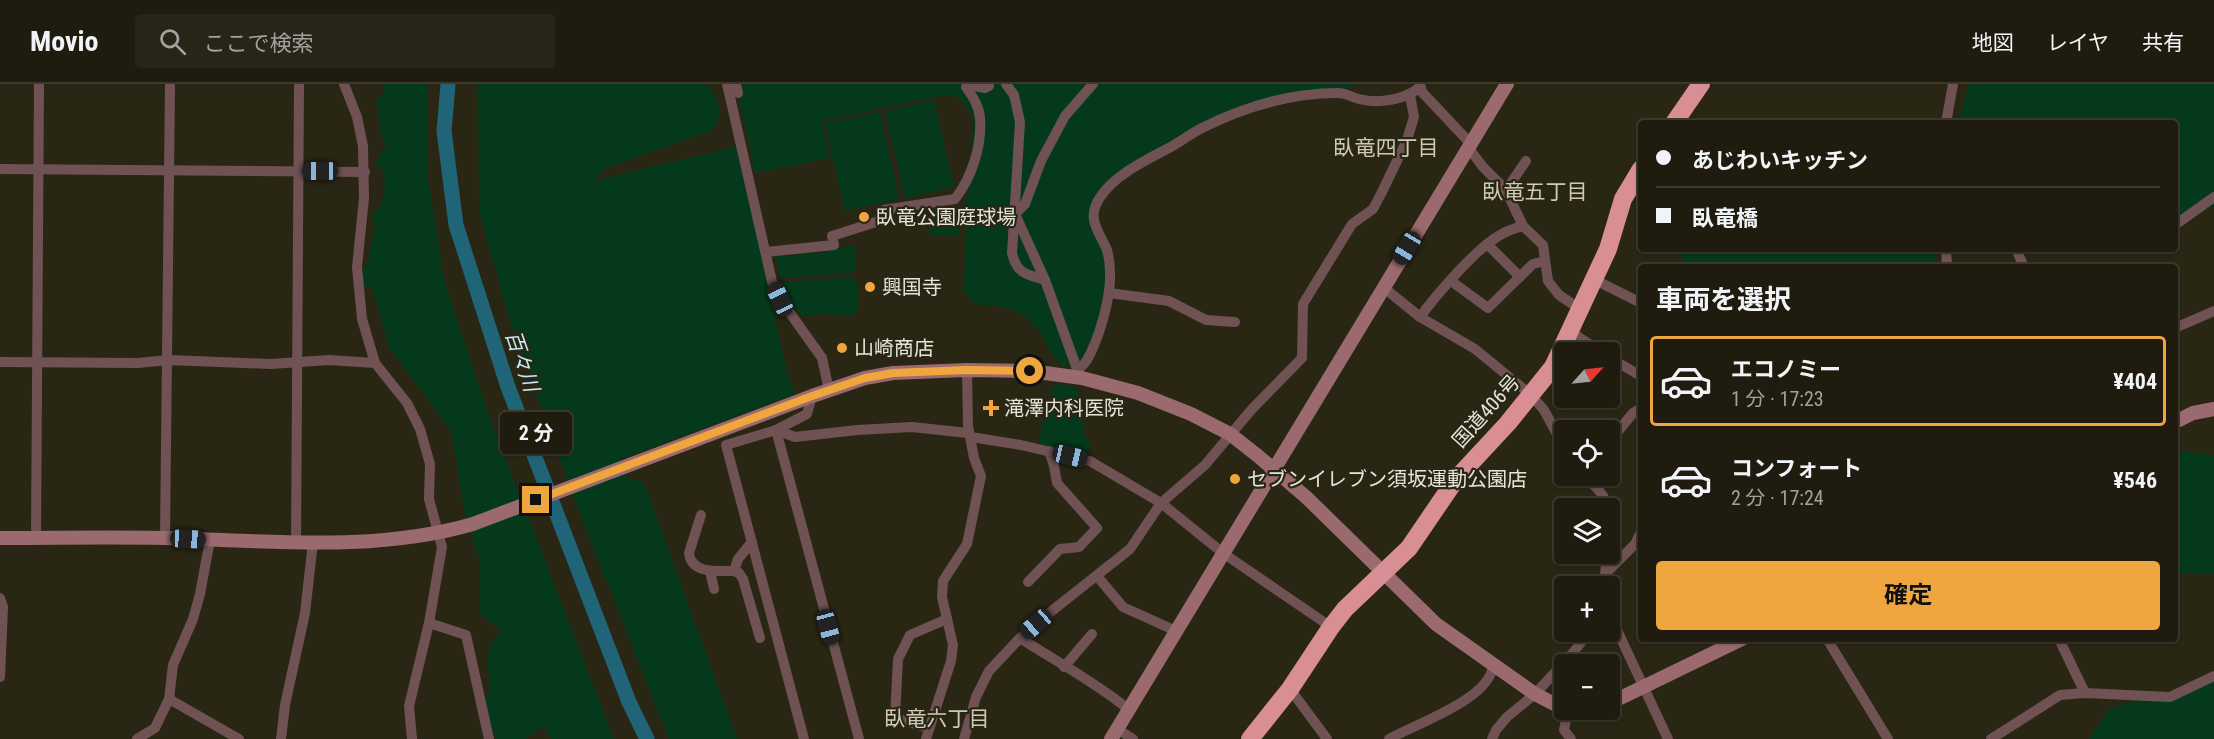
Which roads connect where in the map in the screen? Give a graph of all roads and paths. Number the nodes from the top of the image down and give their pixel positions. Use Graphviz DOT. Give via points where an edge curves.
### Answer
graph roads {
  1 [pos="39,84"];
  2 [pos="170,84"];
  3 [pos="299,84"];
  4 [pos="344,84"];
  5 [pos="727,84"];
  6 [pos="1006,84"];
  7 [pos="1093,84"];
  8 [pos="1507,84"];
  9 [pos="1701,84"];
  10 [pos="1953,84"];
  11 [pos="989,86"];
  12 [pos="1420,86"];
  13 [pos="1410,94"];
  14 [pos="1676,120"];
  15 [pos="1947,120"];
  16 [pos="1469,145"];
  17 [pos="1526,161"];
  18 [pos="0,169"];
  19 [pos="38,170"];
  20 [pos="169,171"];
  21 [pos="298,171"];
  22 [pos="364,172"];
  23 [pos="1638,173"];
  24 [pos="1506,190"];
  25 [pos="2214,197"];
  26 [pos="1015,214"];
  27 [pos="2178,223"];
  28 [pos="1524,226"];
  29 [pos="1487,244"];
  30 [pos="766,252"];
  31 [pos="1545,261"];
  32 [pos="1520,277"];
  33 [pos="1046,280"];
  34 [pos="1595,280"];
  35 [pos="1451,281"];
  36 [pos="1383,287"];
  37 [pos="1109,293"];
  38 [pos="1638,302"];
  39 [pos="1580,309"];
  40 [pos="2214,311"];
  41 [pos="1420,317"];
  42 [pos="1235,322"];
  43 [pos="2178,327"];
  44 [pos="1571,332"];
  45 [pos="1586,342"];
  46 [pos="168,360"];
  47 [pos="0,362"];
  48 [pos="36,362"];
  49 [pos="298,362"];
  50 [pos="375,363"];
  51 [pos="1620,364"];
  52 [pos="967,370"];
  53 [pos="1075,373"];
  54 [pos="1638,374"];
  55 [pos="829,390"];
  56 [pos="1531,395"];
  57 [pos="812,396"];
  58 [pos="2214,409"];
  59 [pos="1638,410"];
  60 [pos="2178,420"];
  61 [pos="1554,428"];
  62 [pos="1620,429"];
  63 [pos="776,430"];
  64 [pos="1230,434"];
  65 [pos="971,437"];
  66 [pos="1049,451"];
  67 [pos="1273,469"];
  68 [pos="1594,486"];
  69 [pos="1603,498"];
  70 [pos="1161,503"];
  71 [pos="701,514"];
  72 [pos="439,534"];
  73 [pos="0,538"];
  74 [pos="36,538"];
  75 [pos="165,538"];
  76 [pos="1638,538"];
  77 [pos="210,540"];
  78 [pos="296,542"];
  79 [pos="313,542"];
  80 [pos="752,542"];
  81 [pos="1223,553"];
  82 [pos="1606,564"];
  83 [pos="711,571"];
  84 [pos="734,571"];
  85 [pos="1605,573"];
  86 [pos="1384,574"];
  87 [pos="1097,576"];
  88 [pos="1605,576"];
  89 [pos="1028,582"];
  90 [pos="714,590"];
  91 [pos="0,598"];
  92 [pos="947,619"];
  93 [pos="429,622"];
  94 [pos="1331,627"];
  95 [pos="1176,630"];
  96 [pos="1092,634"];
  97 [pos="1620,637"];
  98 [pos="760,638"];
  99 [pos="1020,638"];
  100 [pos="1581,642"];
  101 [pos="1736,642"];
  102 [pos="1829,642"];
  103 [pos="2060,642"];
  104 [pos="1493,665"];
  105 [pos="1064,667"];
  106 [pos="2214,676"];
  107 [pos="0,677"];
  108 [pos="1645,686"];
  109 [pos="1290,688"];
  110 [pos="2085,693"];
  111 [pos="1535,694"];
  112 [pos="1620,698"];
  113 [pos="169,699"];
  114 [pos="1554,703"];
  115 [pos="1128,709"];
  116 [pos="1565,720"];
  117 [pos="930,728"];
  118 [pos="1114,734"];
  119 [pos="137,739"];
  120 [pos="239,739"];
  121 [pos="281,739"];
  122 [pos="412,739"];
  123 [pos="489,739"];
  124 [pos="804,739"];
  125 [pos="859,739"];
  126 [pos="926,739"];
  127 [pos="964,739"];
  128 [pos="1133,739"];
  129 [pos="1250,739"];
  130 [pos="1327,739"];
  131 [pos="1389,739"];
  132 [pos="1492,739"];
  133 [pos="1571,739"];
  134 [pos="1668,739"];
  135 [pos="1888,739"];
  136 [pos="1991,739"];
  1 -- 19 [label="street"];
  2 -- 20 [label="street"];
  3 -- 21 [label="street"];
  4 -- 22 [label="street" via="357,117"];
  5 -- 30 [label="street"];
  6 -- 26 [label="street" via="1014,94 1020,122"];
  7 -- 26 [label="street" via="1065,116 1041,161 1025,204"];
  8 -- 16 [label="street"];
  9 -- 14 [label="highway"];
  10 -- 15 [label="street"];
  11 -- 30 [label="street" via="966,87 980,116 979,137 966,185 955,199 884,210 879,221 832,236 834,245"];
  12 -- 13 [label="street"];
  12 -- 16 [label="street"];
  13 -- 37 [label="street" via="1381,101 1340,93 1283,99 1200,129 1130,169 1101,196 1094,214 1096,231 1107,252"];
  13 -- 64 [label="street" via="1414,117 1382,192 1373,209 1352,224 1303,304 1302,357"];
  16 -- 24 [label="street" via="1483,167"];
  16 -- 36 [label="street"];
  17 -- 24 [label="street"];
  18 -- 19 [label="street"];
  19 -- 20 [label="street"];
  19 -- 48 [label="street"];
  20 -- 21 [label="street"];
  20 -- 46 [label="street"];
  21 -- 22 [label="street"];
  21 -- 49 [label="street"];
  22 -- 50 [label="street" via="357,267 362,319"];
  23 -- 34 [label="highway, 国道406号" via="1623,199"];
  24 -- 28 [label="street"];
  25 -- 27 [label="street"];
  26 -- 33 [label="street"];
  26 -- 33 [label="street" via="1015,264 1022,273"];
  28 -- 29 [label="street"];
  28 -- 31 [label="street" via="1543,245"];
  29 -- 32 [label="street"];
  29 -- 35 [label="street"];
  30 -- 55 [label="street" via="780,299 822,358"];
  31 -- 32 [label="street" via="1533,264"];
  31 -- 39 [label="street" via="1548,281 1559,295"];
  32 -- 35 [label="street" via="1488,308"];
  33 -- 53 [label="street"];
  34 -- 38 [label="street"];
  34 -- 39 [label="highway, 国道406号"];
  35 -- 41 [label="street"];
  36 -- 41 [label="street"];
  36 -- 67 [label="street"];
  37 -- 42 [label="street" via="1168,301 1206,320"];
  37 -- 53 [label="street" via="1086,362"];
  39 -- 44 [label="highway, 国道406号"];
  40 -- 43 [label="street"];
  41 -- 56 [label="street" via="1475,349"];
  44 -- 45 [label="street"];
  44 -- 56 [label="highway, 国道406号" via="1553,367"];
  46 -- 48 [label="street"];
  46 -- 49 [label="street"];
  46 -- 75 [label="street"];
  47 -- 48 [label="street"];
  48 -- 74 [label="street"];
  49 -- 50 [label="street"];
  49 -- 78 [label="street"];
  50 -- 72 [label="street" via="407,403 420,429 430,464 429,499"];
  51 -- 54 [label="street"];
  52 -- 53 [label="street"];
  52 -- 55 [label="street" via="893,373"];
  52 -- 65 [label="street"];
  53 -- 64 [label="street" via="1138,393"];
  55 -- 57 [label="street"];
  56 -- 61 [label="street"];
  56 -- 86 [label="highway, 国道406号" via="1456,479 1421,532"];
  57 -- 63 [label="street" via="807,414"];
  57 -- 72 [label="street"];
  58 -- 60 [label="street"];
  59 -- 62 [label="street"];
  63 -- 65 [label="street" via="795,437 912,427 968,433"];
  63 -- 80 [label="street" via="726,445"];
  63 -- 125 [label="street"];
  64 -- 67 [label="street"];
  64 -- 70 [label="street" via="1205,465"];
  65 -- 66 [label="street"];
  65 -- 92 [label="street" via="981,476 967,544 943,581"];
  66 -- 70 [label="street" via="1090,460"];
  66 -- 89 [label="street" via="1057,483 1097,528 1079,547 1060,549"];
  67 -- 81 [label="street"];
  67 -- 86 [label="street"];
  68 -- 69 [label="street"];
  70 -- 81 [label="street"];
  70 -- 87 [label="street" via="1130,549"];
  71 -- 83 [label="street" via="688,553 696,566"];
  72 -- 79 [label="street"];
  72 -- 93 [label="street" via="442,547"];
  73 -- 74 [label="street"];
  74 -- 75 [label="street"];
  75 -- 77 [label="street"];
  76 -- 85 [label="street"];
  77 -- 78 [label="street"];
  77 -- 113 [label="street" via="193,619 173,665"];
  78 -- 79 [label="street"];
  79 -- 121 [label="street" via="305,613"];
  80 -- 84 [label="street"];
  80 -- 124 [label="street"];
  81 -- 94 [label="street"];
  81 -- 95 [label="street"];
  82 -- 85 [label="street"];
  83 -- 84 [label="street"];
  83 -- 90 [label="street"];
  84 -- 98 [label="street" via="743,579"];
  85 -- 88 [label="street"];
  86 -- 94 [label="highway, 国道406号"];
  86 -- 104 [label="street" via="1436,624"];
  87 -- 95 [label="street" via="1124,607"];
  87 -- 99 [label="street"];
  91 -- 107 [label="street"];
  92 -- 117 [label="street" via="953,645 951,661"];
  92 -- 117 [label="street" via="910,635 898,659 895,718"];
  93 -- 122 [label="street" via="409,706"];
  93 -- 123 [label="street" via="466,635"];
  94 -- 109 [label="highway, 国道406号"];
  95 -- 115 [label="street"];
  96 -- 105 [label="street"];
  97 -- 108 [label="street"];
  99 -- 105 [label="street"];
  99 -- 127 [label="street" via="989,671 976,697"];
  100 -- 111 [label="street"];
  101 -- 108 [label="street"];
  102 -- 135 [label="street"];
  103 -- 110 [label="street"];
  104 -- 111 [label="street"];
  104 -- 131 [label="street" via="1493,674 1477,693"];
  105 -- 115 [label="street" via="1102,688"];
  106 -- 110 [label="street" via="2170,697"];
  108 -- 112 [label="street"];
  108 -- 134 [label="street"];
  109 -- 129 [label="highway, 国道406号"];
  109 -- 130 [label="street"];
  110 -- 136 [label="street" via="2060,695"];
  111 -- 114 [label="street"];
  111 -- 132 [label="street" via="1507,717"];
  113 -- 119 [label="street" via="155,728"];
  113 -- 120 [label="street"];
  115 -- 118 [label="street"];
  116 -- 133 [label="street" via="1564,730"];
  117 -- 126 [label="street"];
  118 -- 128 [label="street"];
}
